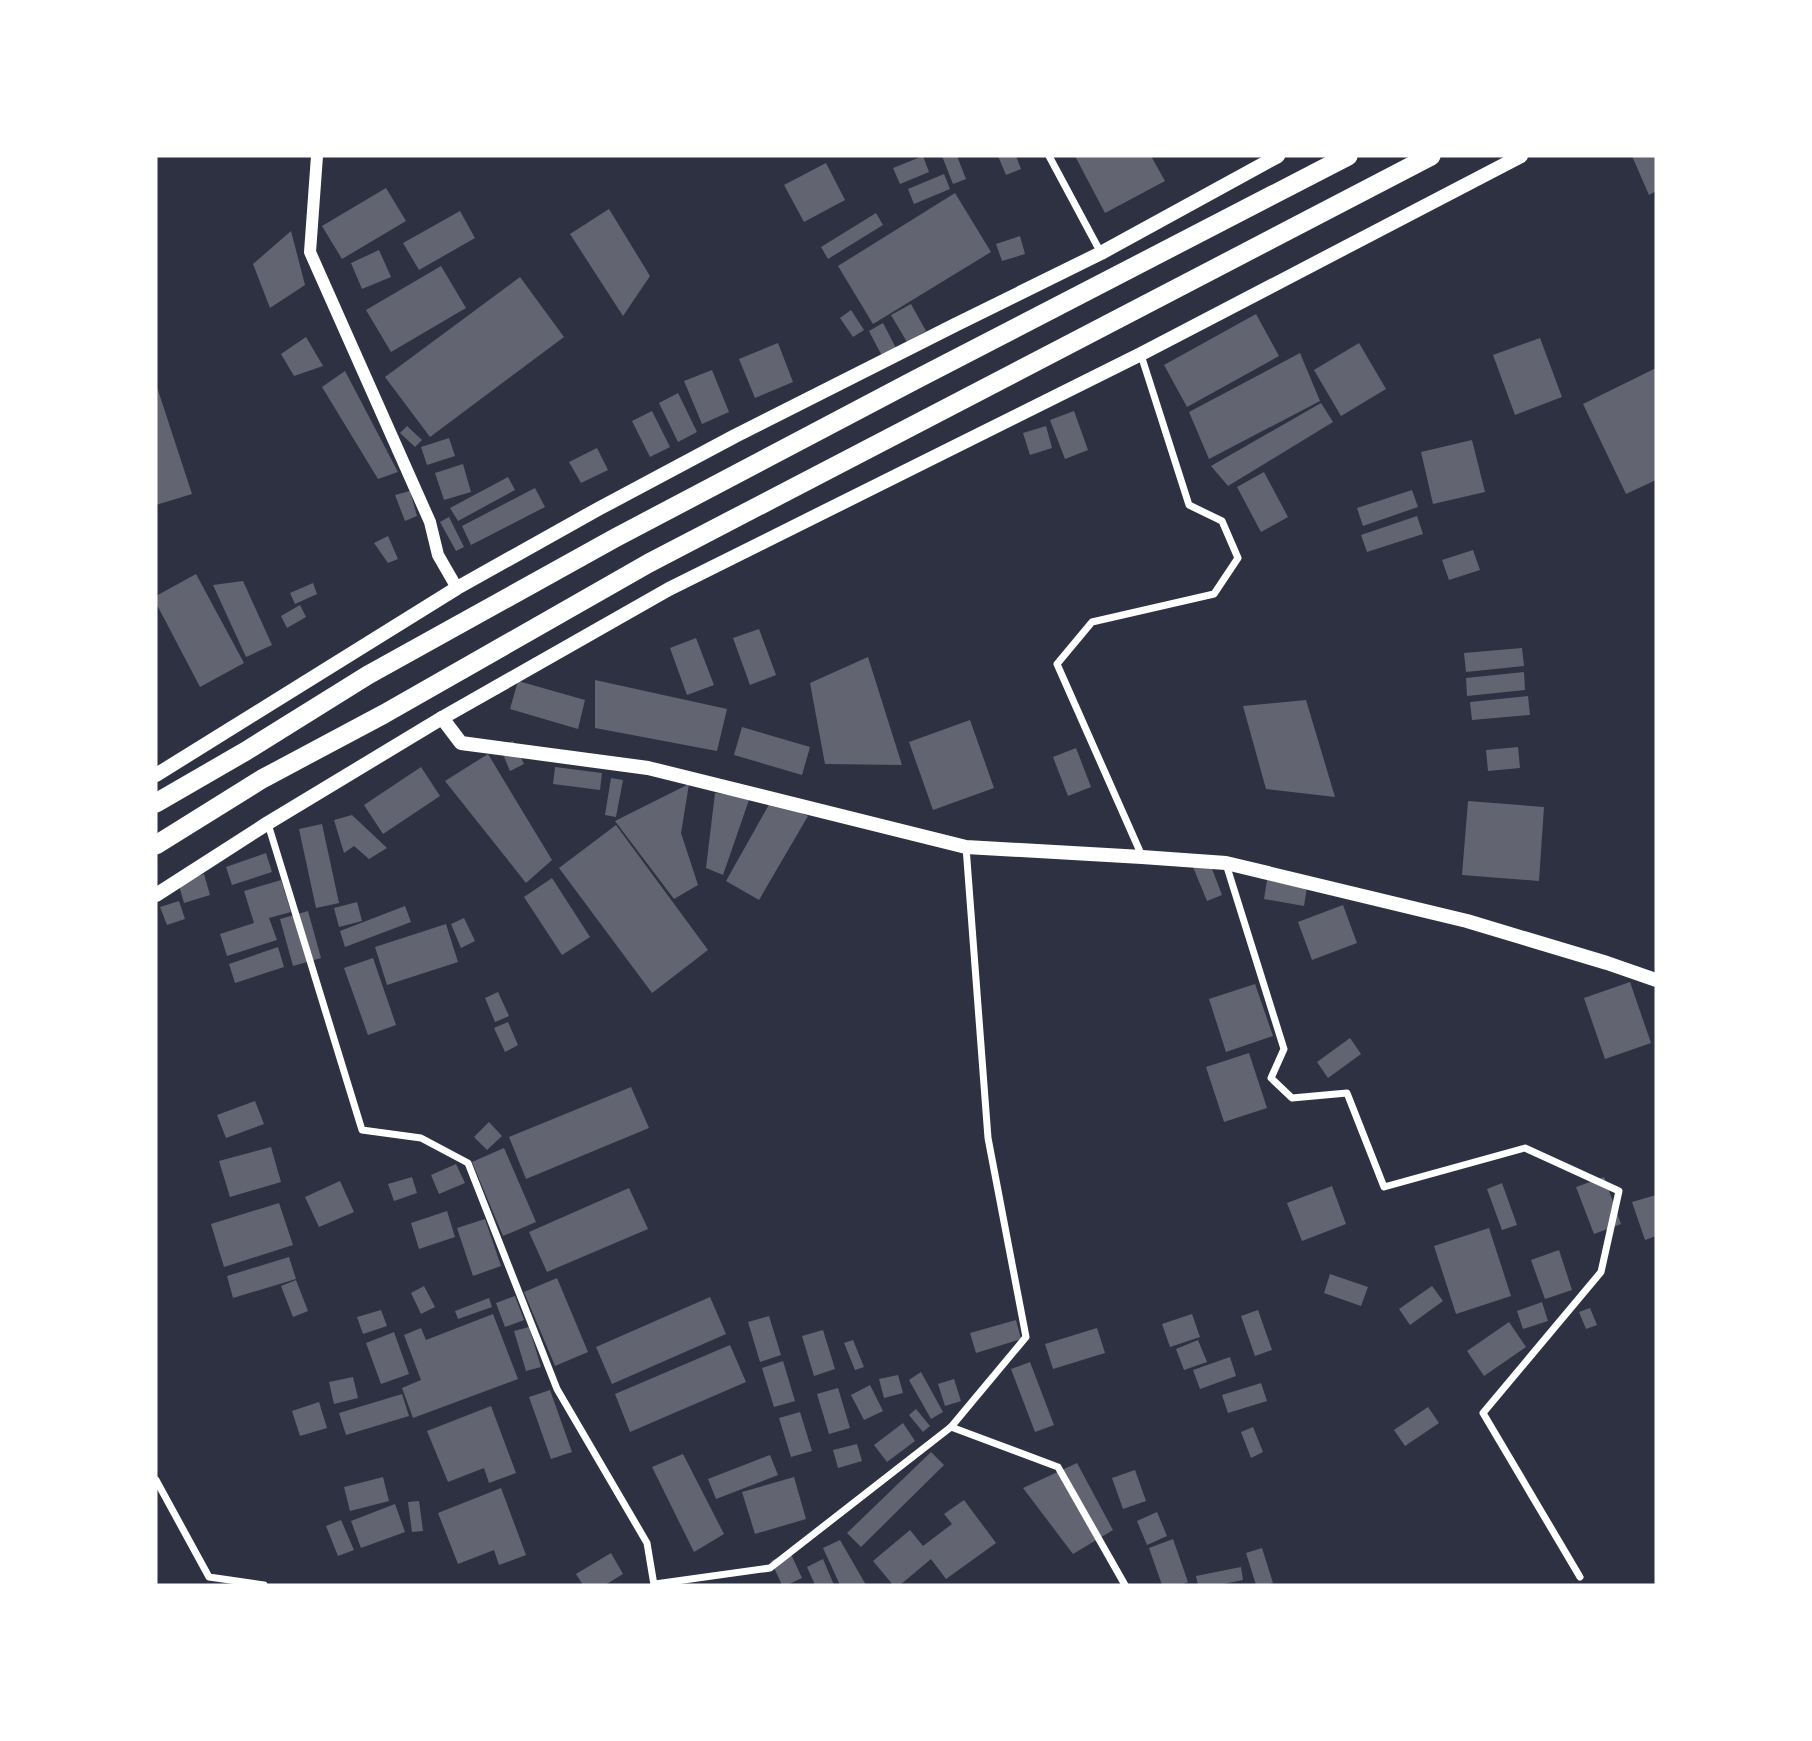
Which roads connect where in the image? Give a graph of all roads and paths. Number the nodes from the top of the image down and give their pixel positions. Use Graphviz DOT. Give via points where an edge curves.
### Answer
graph roads {
  1 [pos="317,156"];
  2 [pos="1049,156"];
  3 [pos="1278,156"];
  4 [pos="1349,156"];
  5 [pos="1431,156"];
  6 [pos="1521,156"];
  7 [pos="1101,253"];
  8 [pos="1141,354"];
  9 [pos="457,588"];
  10 [pos="442,718"];
  11 [pos="156,775"];
  12 [pos="156,803"];
  13 [pos="268,823"];
  14 [pos="156,845"];
  15 [pos="967,848"];
  16 [pos="1142,857"];
  17 [pos="1226,863"];
  18 [pos="156,895"];
  19 [pos="1656,980"];
  20 [pos="951,1427"];
  21 [pos="156,1480"];
  22 [pos="1580,1577"];
  23 [pos="264,1585"];
  24 [pos="654,1585"];
  25 [pos="1125,1585"];
  1 -- 9 [label="street" via="310,252 430,522 438,555"];
  2 -- 7 [label="street"];
  3 -- 7 [label="main road"];
  4 -- 12 [label="highway" via="615,538 368,675"];
  5 -- 14 [label="highway" via="649,563 262,779"];
  6 -- 8 [label="main road"];
  7 -- 9 [label="main road" via="735,436"];
  8 -- 10 [label="main road" via="669,589"];
  8 -- 16 [label="street" via="1189,505 1222,521 1238,558 1214,594 1092,622 1057,664"];
  9 -- 11 [label="main road"];
  10 -- 13 [label="main road"];
  10 -- 15 [label="main road" via="461,743 648,768"];
  13 -- 18 [label="main road"];
  13 -- 24 [label="street" via="362,1130 421,1138 468,1163 557,1389 647,1543"];
  15 -- 16 [label="main road"];
  15 -- 20 [label="street" via="988,1138 1026,1337"];
  16 -- 17 [label="main road"];
  17 -- 19 [label="main road" via="1467,920"];
  17 -- 22 [label="street" via="1284,1049 1271,1078 1292,1098 1347,1093 1384,1186 1525,1148 1619,1191 1601,1272 1483,1413"];
  20 -- 24 [label="street" via="770,1568"];
  20 -- 25 [label="street" via="1058,1467"];
  21 -- 23 [label="street" via="209,1577"];
}
